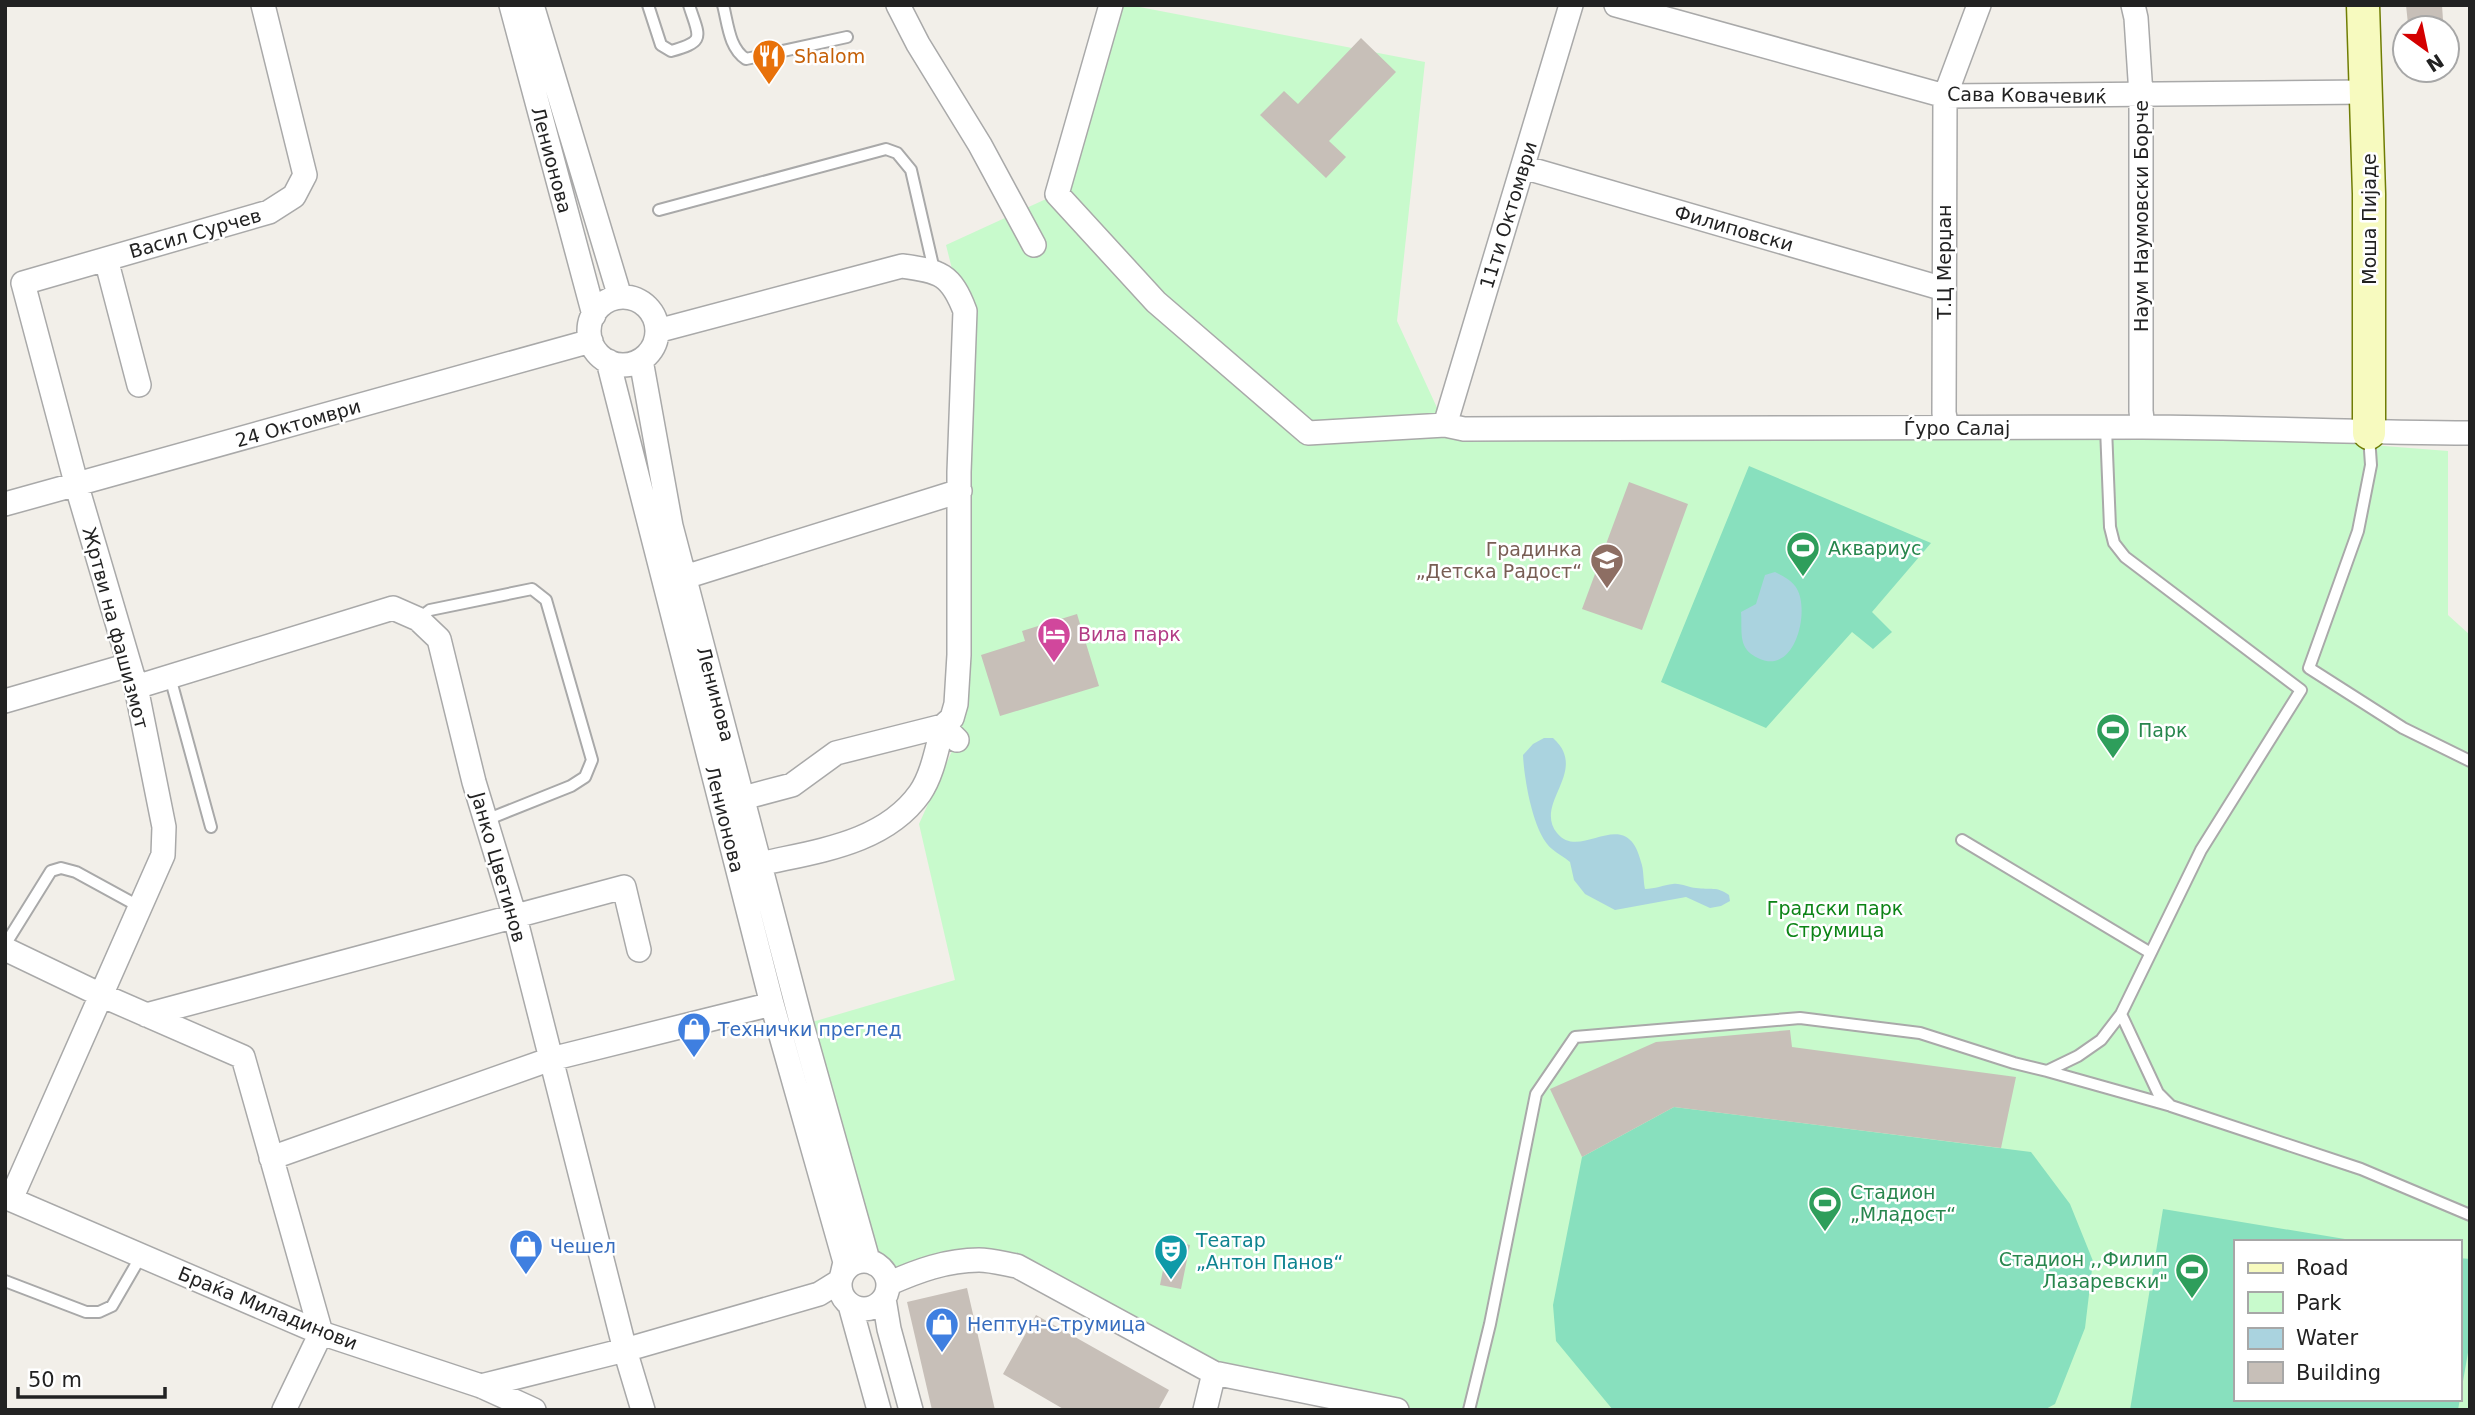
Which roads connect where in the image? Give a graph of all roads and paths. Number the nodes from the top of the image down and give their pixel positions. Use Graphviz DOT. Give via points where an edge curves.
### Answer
graph roads {
  1 [pos="263,5"];
  2 [pos="511,5"];
  3 [pos="532,5"];
  4 [pos="648,5"];
  5 [pos="689,5"];
  6 [pos="723,5"];
  7 [pos="898,5"];
  8 [pos="1111,5"];
  9 [pos="1571,5"];
  10 [pos="1616,5"];
  11 [pos="1979,5"];
  12 [pos="2133,5"];
  13 [pos="2363,5"];
  14 [pos="847,37"];
  15 [pos="2367,92"];
  16 [pos="2141,95"];
  17 [pos="1945,96"];
  18 [pos="1524,167"];
  19 [pos="659,210"];
  20 [pos="1034,245"];
  21 [pos="106,259"];
  22 [pos="934,270"];
  23 [pos="14,280"];
  24 [pos="1944,289"];
  25 [pos="620,297"];
  26 [pos="594,315"];
  27 [pos="657,331"];
  28 [pos="591,341"];
  29 [pos="641,360"];
  30 [pos="608,361"];
  31 [pos="139,385"];
  32 [pos="1445,425"];
  33 [pos="2143,427"];
  34 [pos="1947,428"];
  35 [pos="2106,428"];
  36 [pos="2369,433"];
  37 [pos="2470,433"];
  38 [pos="77,485"];
  39 [pos="960,491"];
  40 [pos="5,504"];
  41 [pos="685,577"];
  42 [pos="418,619"];
  43 [pos="129,665"];
  44 [pos="2309,668"];
  45 [pos="170,677"];
  46 [pos="136,687"];
  47 [pos="2301,690"];
  48 [pos="5,701"];
  49 [pos="950,733"];
  50 [pos="2470,761"];
  51 [pos="743,798"];
  52 [pos="486,820"];
  53 [pos="211,827"];
  54 [pos="1962,841"];
  55 [pos="760,864"];
  56 [pos="139,908"];
  57 [pos="515,917"];
  58 [pos="5,947"];
  59 [pos="639,950"];
  60 [pos="2149,952"];
  61 [pos="101,995"];
  62 [pos="772,1004"];
  63 [pos="2121,1014"];
  64 [pos="146,1015"];
  65 [pos="551,1059"];
  66 [pos="2047,1070"];
  67 [pos="2171,1106"];
  68 [pos="271,1158"];
  69 [pos="8,1198"];
  70 [pos="2470,1214"];
  71 [pos="141,1255"];
  72 [pos="882,1279"];
  73 [pos="5,1281"];
  74 [pos="844,1290"];
  75 [pos="321,1333"];
  76 [pos="625,1350"];
  77 [pos="1214,1373"];
  78 [pos="481,1386"];
  79 [pos="284,1410"];
  80 [pos="534,1410"];
  81 [pos="643,1410"];
  82 [pos="879,1410"];
  83 [pos="911,1410"];
  84 [pos="1205,1410"];
  85 [pos="1397,1410"];
  86 [pos="1469,1410"];
  1 -- 21 [label="street, Васил Сурчев" via="305,175 294,196 269,212"];
  2 -- 26 [label="street, Ленионова"];
  3 -- 25 [label="street"];
  4 -- 5 [label="lane" via="661,45 671,51 696,41"];
  6 -- 14 [label="lane" via="733,46 746,59"];
  7 -- 20 [label="street"];
  8 -- 32 [label="street, Ѓуро Салај" via="1057,194 1156,302 1308,433"];
  9 -- 18 [label="street, 11ти Октомври"];
  10 -- 17 [label="street, Сава Ковачевиќ"];
  11 -- 17 [label="street"];
  12 -- 16 [label="street, Наум Наумовски Борче"];
  13 -- 15 [label="street, Моша Пијаде"];
  15 -- 16 [label="street, Сава Ковачевиќ"];
  15 -- 36 [label="street, Моша Пијаде"];
  16 -- 17 [label="street, Сава Ковачевиќ"];
  16 -- 33 [label="street, Наум Наумовски Борче"];
  17 -- 24 [label="street, Т.Ц Мерџан"];
  18 -- 24 [label="street, Филиповски"];
  18 -- 32 [label="street, 11ти Октомври"];
  19 -- 22 [label="lane" via="886,149 897,153 911,170"];
  21 -- 23 [label="street, Васил Сурчев"];
  21 -- 31 [label="street"];
  22 -- 27 [label="street" via="902,266"];
  22 -- 39 [label="street" via="957,289 965,311"];
  23 -- 38 [label="street, Жртви на фашизмот"];
  24 -- 34 [label="street, Т.Ц Мерџан"];
  25 -- 26 [label="street" via="600,306"];
  25 -- 27 [label="street" via="649,309"];
  26 -- 28 [label="street"];
  27 -- 29 [label="street" via="650,352"];
  28 -- 30 [label="street"];
  28 -- 38 [label="street, 24 Октомври"];
  29 -- 30 [label="street" via="618,365"];
  29 -- 41 [label="street, Ленинова" via="671,526"];
  30 -- 62 [label="street, Ленионова"];
  32 -- 34 [label="street, Ѓуро Салај" via="1464,429"];
  33 -- 35 [label="street, Ѓуро Салај"];
  33 -- 36 [label="street, Ѓуро Салај"];
  34 -- 35 [label="street, Ѓуро Салај"];
  35 -- 47 [label="lane" via="2110,527 2125,557"];
  36 -- 37 [label="street, Ѓуро Салај"];
  36 -- 44 [label="lane" via="2371,465 2358,531"];
  38 -- 40 [label="street, 24 Октомври"];
  38 -- 43 [label="street, Жртви на фашизмот"];
  39 -- 41 [label="street"];
  39 -- 49 [label="street" via="956,704"];
  41 -- 51 [label="street, Ленинова"];
  42 -- 45 [label="street" via="393,608"];
  42 -- 52 [label="street, Јанко Цветинов" via="439,639"];
  42 -- 52 [label="lane" via="430,610 532,589 549,607 592,760 586,777 571,786"];
  43 -- 46 [label="street, Жртви на фашизмот"];
  43 -- 48 [label="street"];
  44 -- 47 [label="lane"];
  44 -- 50 [label="lane" via="2403,728"];
  45 -- 46 [label="street"];
  45 -- 53 [label="lane"];
  46 -- 56 [label="street, Жртви на фашизмот" via="164,827 163,855"];
  47 -- 60 [label="lane" via="2201,850"];
  49 -- 51 [label="street" via="836,753 792,785"];
  49 -- 55 [label="street" via="920,793 892,821 845,845"];
  51 -- 55 [label="street, Ленинова"];
  52 -- 57 [label="street, Јанко Цветинов"];
  54 -- 60 [label="lane"];
  55 -- 72 [label="street, Ленинова" via="855,1217 868,1260"];
  56 -- 58 [label="lane" via="61,867 51,870"];
  56 -- 61 [label="street, Жртви на фашизмот"];
  57 -- 59 [label="street" via="624,887"];
  57 -- 64 [label="street"];
  57 -- 65 [label="street, Јанко Цветинов"];
  58 -- 61 [label="street"];
  60 -- 63 [label="lane"];
  61 -- 64 [label="street"];
  61 -- 69 [label="street, Жртви на фашизмот"];
  62 -- 65 [label="street"];
  62 -- 74 [label="street, Ленионова" via="845,1262"];
  63 -- 66 [label="lane" via="2101,1040"];
  63 -- 67 [label="lane" via="2158,1093"];
  64 -- 68 [label="street" via="243,1057"];
  65 -- 68 [label="street"];
  65 -- 76 [label="street, Јанко Цветинов"];
  66 -- 67 [label="lane"];
  66 -- 86 [label="lane" via="1920,1033 1800,1018 1575,1037 1536,1094"];
  67 -- 70 [label="lane" via="2361,1169"];
  68 -- 75 [label="street"];
  69 -- 71 [label="street, Браќа Миладинови"];
  71 -- 73 [label="lane" via="112,1306 99,1312 86,1312"];
  71 -- 75 [label="street, Браќа Миладинови"];
  72 -- 74 [label="street" via="856,1262"];
  72 -- 74 [label="street" via="873,1308 866,1309"];
  72 -- 77 [label="street" via="950,1262 981,1260 1017,1266"];
  72 -- 83 [label="street, Ленинова" via="889,1329"];
  74 -- 76 [label="street"];
  74 -- 82 [label="street"];
  75 -- 78 [label="street, Браќа Миладинови"];
  75 -- 79 [label="street"];
  76 -- 78 [label="street"];
  76 -- 81 [label="street, Јанко Цветинов"];
  77 -- 84 [label="street"];
  77 -- 85 [label="street"];
  78 -- 80 [label="street, Браќа Миладинови"];
}
